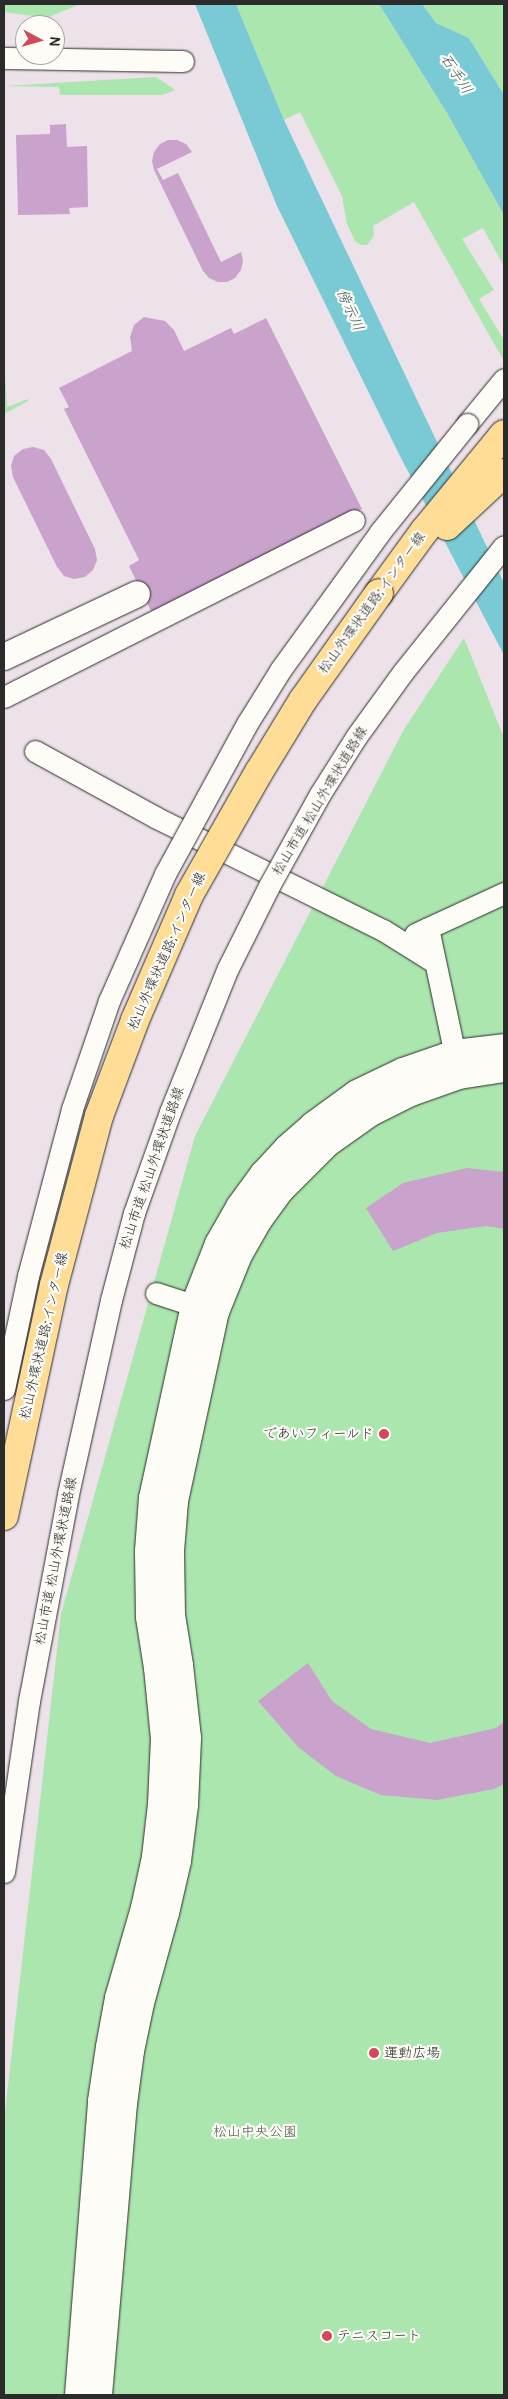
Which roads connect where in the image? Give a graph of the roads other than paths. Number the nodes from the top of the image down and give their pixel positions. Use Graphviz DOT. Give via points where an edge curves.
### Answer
graph roads {
  1 [pos="4,58"];
  2 [pos="183,61"];
  3 [pos="504,379"];
  4 [pos="504,434"];
  5 [pos="504,473"];
  6 [pos="354,520"];
  7 [pos="504,546"];
  8 [pos="378,593"];
  9 [pos="137,594"];
  10 [pos="4,657"];
  11 [pos="4,697"];
  12 [pos="35,751"];
  13 [pos="504,893"];
  14 [pos="428,928"];
  15 [pos="399,940"];
  16 [pos="434,962"];
  17 [pos="504,1047"];
  18 [pos="457,1064"];
  19 [pos="504,1069"];
  20 [pos="156,1293"];
  21 [pos="205,1309"];
  22 [pos="4,1389"];
  23 [pos="4,1516"];
  24 [pos="4,1872"];
  25 [pos="78,2395"];
  26 [pos="99,2395"];
  1 -- 2 [label="street"];
  3 -- 22 [label="street, bridge" via="380,532 281,669 248,722 165,874 109,1001 72,1109 28,1276"];
  4 -- 8 [label="highway, 松山外環状道路;インター線"];
  5 -- 8 [label="highway"];
  6 -- 11 [label="street"];
  7 -- 24 [label="street, 松山市道 松山外環状道路線, bridge" via="403,672 320,794 228,968 170,1112 134,1213 68,1494 29,1700"];
  8 -- 23 [label="highway, 松山外環状道路;インター線, bridge" via="303,700 258,772 189,895 135,1020 99,1116 59,1266"];
  9 -- 10 [label="street"];
  12 -- 15 [label="street" via="155,817 300,887"];
  13 -- 14 [label="street"];
  14 -- 15 [label="street"];
  14 -- 16 [label="street"];
  15 -- 16 [label="street"];
  16 -- 18 [label="street"];
  17 -- 18 [label="street"];
  18 -- 19 [label="street"];
  18 -- 21 [label="street" via="403,1071 357,1094 287,1148 239,1207 218,1244"];
  20 -- 21 [label="street"];
  21 -- 25 [label="street" via="152,1498 148,1550 149,1617 164,1739 161,1804 155,1857 118,1998 101,2101"];
  21 -- 26 [label="street" via="171,1551 172,1614 188,1738 184,1815 178,1861 131,2051"];
}
